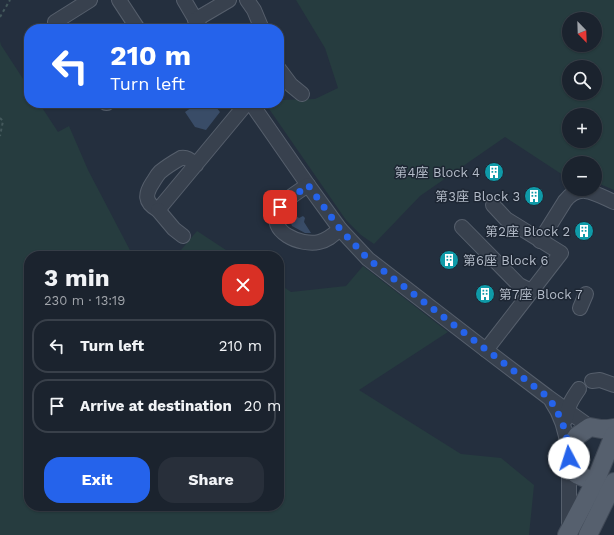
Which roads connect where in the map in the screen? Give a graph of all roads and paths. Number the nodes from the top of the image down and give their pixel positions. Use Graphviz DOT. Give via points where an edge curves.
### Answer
graph roads {
  1 [pos="10,0"];
  2 [pos="90,0"];
  3 [pos="119,0"];
  4 [pos="184,0"];
  5 [pos="229,0"];
  6 [pos="247,0"];
  7 [pos="0,17"];
  8 [pos="56,24"];
  9 [pos="135,24"];
  10 [pos="198,24"];
  11 [pos="260,24"];
  12 [pos="284,76"];
  13 [pos="302,94"];
  14 [pos="243,108"];
  15 [pos="254,108"];
  16 [pos="0,118"];
  17 [pos="0,136"];
  18 [pos="196,165"];
  19 [pos="308,185"];
  20 [pos="614,202"];
  21 [pos="493,204"];
  22 [pos="158,210"];
  23 [pos="462,227"];
  24 [pos="340,229"];
  25 [pos="183,236"];
  26 [pos="540,241"];
  27 [pos="531,291"];
  28 [pos="586,294"];
  29 [pos="580,308"];
  30 [pos="486,350"];
  31 [pos="592,381"];
  32 [pos="614,385"];
  33 [pos="579,389"];
  34 [pos="548,397"];
  35 [pos="567,411"];
  36 [pos="590,427"];
  37 [pos="614,428"];
  38 [pos="566,432"];
  39 [pos="614,436"];
  40 [pos="568,450"];
  41 [pos="614,465"];
  42 [pos="569,469"];
  43 [pos="595,482"];
  44 [pos="614,482"];
  45 [pos="568,533"];
  46 [pos="588,535"];
  1 -- 7 [label="path"];
  2 -- 8 [label="street" via="55,22"];
  3 -- 9 [label="street"];
  4 -- 10 [label="street"];
  5 -- 10 [label="street"];
  6 -- 11 [label="street"];
  12 -- 13 [label="street"];
  14 -- 18 [label="street"];
  15 -- 19 [label="street"];
  16 -- 17 [label="path" via="3,121"];
  18 -- 22 [label="street"];
  18 -- 22 [label="street" via="185,157 159,173 147,192 149,203"];
  19 -- 24 [label="street"];
  19 -- 24 [label="street" via="280,207 277,214 279,228 296,240 311,243 325,240"];
  20 -- 26 [label="street" via="589,191 575,192 565,201"];
  21 -- 26 [label="street" via="506,219"];
  22 -- 25 [label="street"];
  23 -- 27 [label="street" via="519,285"];
  24 -- 30 [label="street" via="368,259"];
  26 -- 27 [label="street" via="561,253"];
  27 -- 30 [label="street"];
  28 -- 29 [label="street"];
  30 -- 34 [label="street"];
  31 -- 32 [label="street" via="600,380"];
  33 -- 35 [label="street"];
  34 -- 35 [label="street"];
  34 -- 38 [label="street"];
  35 -- 36 [label="street"];
  35 -- 38 [label="street"];
  36 -- 37 [label="main road"];
  36 -- 40 [label="main road" via="577,436"];
  38 -- 40 [label="street"];
  39 -- 43 [label="main road"];
  40 -- 42 [label="main road"];
  41 -- 43 [label="main road"];
  42 -- 43 [label="main road"];
  42 -- 45 [label="street"];
  43 -- 45 [label="main road"];
  44 -- 46 [label="main road"];
}
